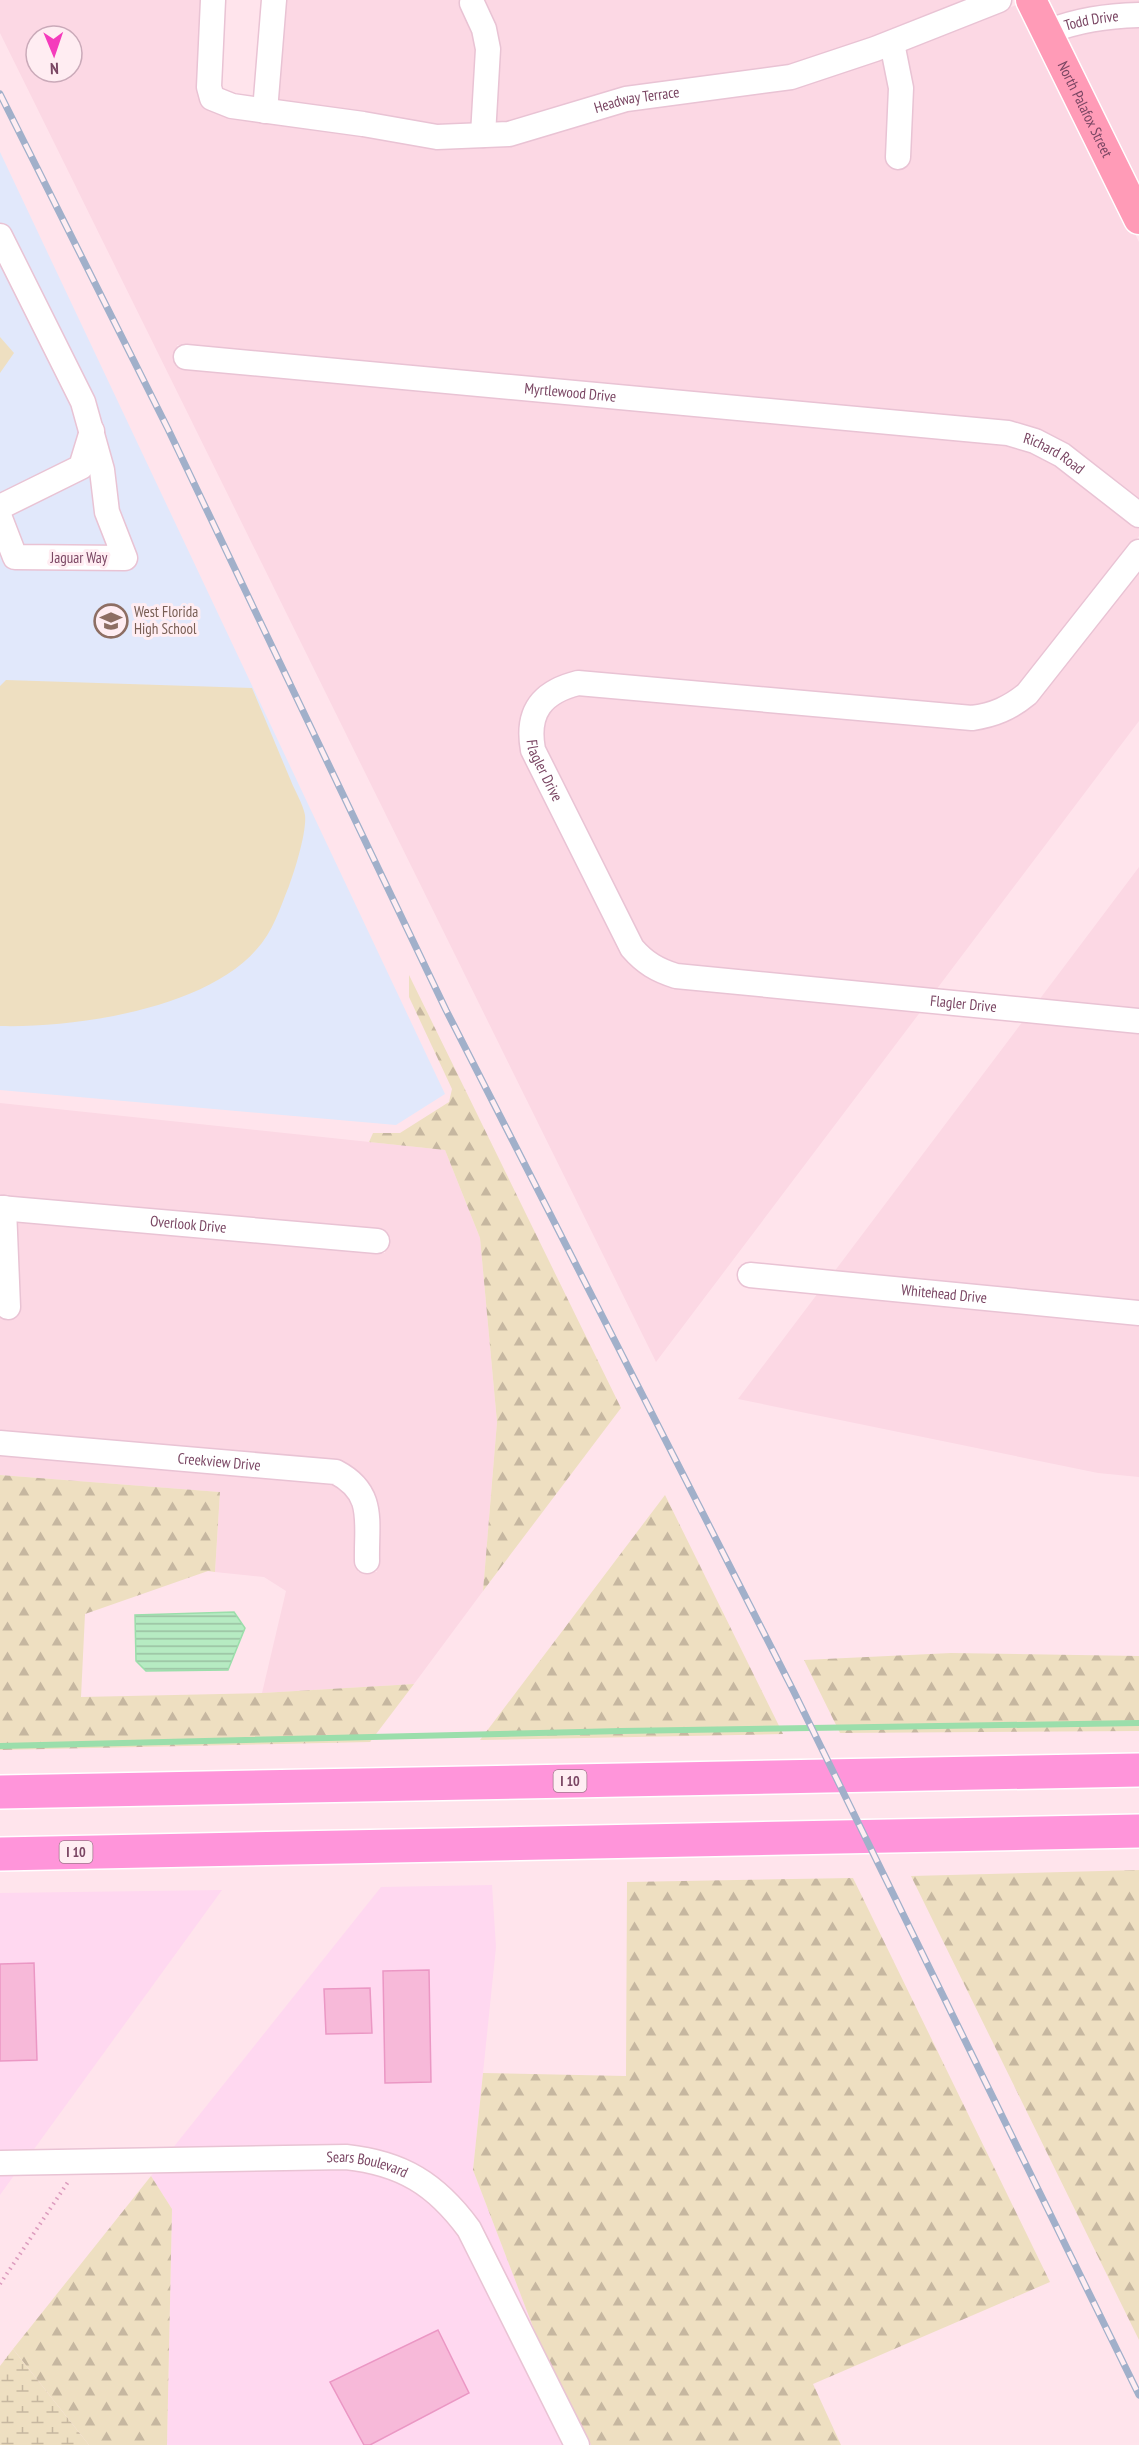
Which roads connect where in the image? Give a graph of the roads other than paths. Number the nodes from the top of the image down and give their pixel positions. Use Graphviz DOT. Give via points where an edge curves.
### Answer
graph roads {
  1 [pos="213,0"];
  2 [pos="274,0"];
  3 [pos="999,0"];
  4 [pos="1031,0"];
  5 [pos="472,3"];
  6 [pos="1139,15"];
  7 [pos="1047,32"];
  8 [pos="892,43"];
  9 [pos="265,111"];
  10 [pos="483,135"];
  11 [pos="898,157"];
  12 [pos="1139,219"];
  13 [pos="0,236"];
  14 [pos="186,357"];
  15 [pos="954,426"];
  16 [pos="92,431"];
  17 [pos="0,507"];
  18 [pos="1139,515"];
  19 [pos="0,518"];
  20 [pos="1139,552"];
  21 [pos="1139,1021"];
  22 [pos="2,1208"];
  23 [pos="377,1241"];
  24 [pos="750,1275"];
  25 [pos="8,1307"];
  26 [pos="1139,1313"];
  27 [pos="0,1443"];
  28 [pos="367,1562"];
  29 [pos="1139,1770"];
  30 [pos="0,1792"];
  31 [pos="1139,1831"];
  32 [pos="0,1854"];
  33 [pos="0,2163"];
  34 [pos="577,2445"];
  1 -- 9 [label="street, Headway Terrace" via="209,87 212,98 232,106"];
  2 -- 9 [label="street"];
  3 -- 8 [label="street, Headway Terrace"];
  4 -- 7 [label="main road, North Palafox Street"];
  5 -- 10 [label="street" via="488,49"];
  6 -- 7 [label="street, Todd Drive" via="1076,21"];
  7 -- 12 [label="main road, North Palafox Street"];
  8 -- 10 [label="street, Headway Terrace" via="791,77 626,99 509,134"];
  8 -- 11 [label="street" via="901,88"];
  9 -- 10 [label="street, Headway Terrace" via="437,137"];
  13 -- 16 [label="street, Jaguar Way" via="83,402"];
  14 -- 15 [label="street, Myrtlewood Drive"];
  15 -- 18 [label="street, Richard Road" via="1035,441 1062,455"];
  16 -- 17 [label="street" via="81,467"];
  16 -- 19 [label="street, Jaguar Way" via="107,513 125,558 15,557"];
  20 -- 21 [label="street, Flagler Drive" via="1027,694 991,715 972,718 578,682 549,694 535,712 530,735 532,750 632,948 659,971 676,976"];
  22 -- 23 [label="street, Overlook Drive"];
  22 -- 25 [label="street"];
  24 -- 26 [label="street, Whitehead Drive"];
  27 -- 28 [label="street, Creekview Drive" via="336,1472 352,1480 366,1502"];
  29 -- 30 [label="highway, I 10"];
  31 -- 32 [label="highway, I 10"];
  33 -- 34 [label="street, Sears Boulevard" via="346,2157 369,2159 415,2177 437,2192 468,2229"];
}
